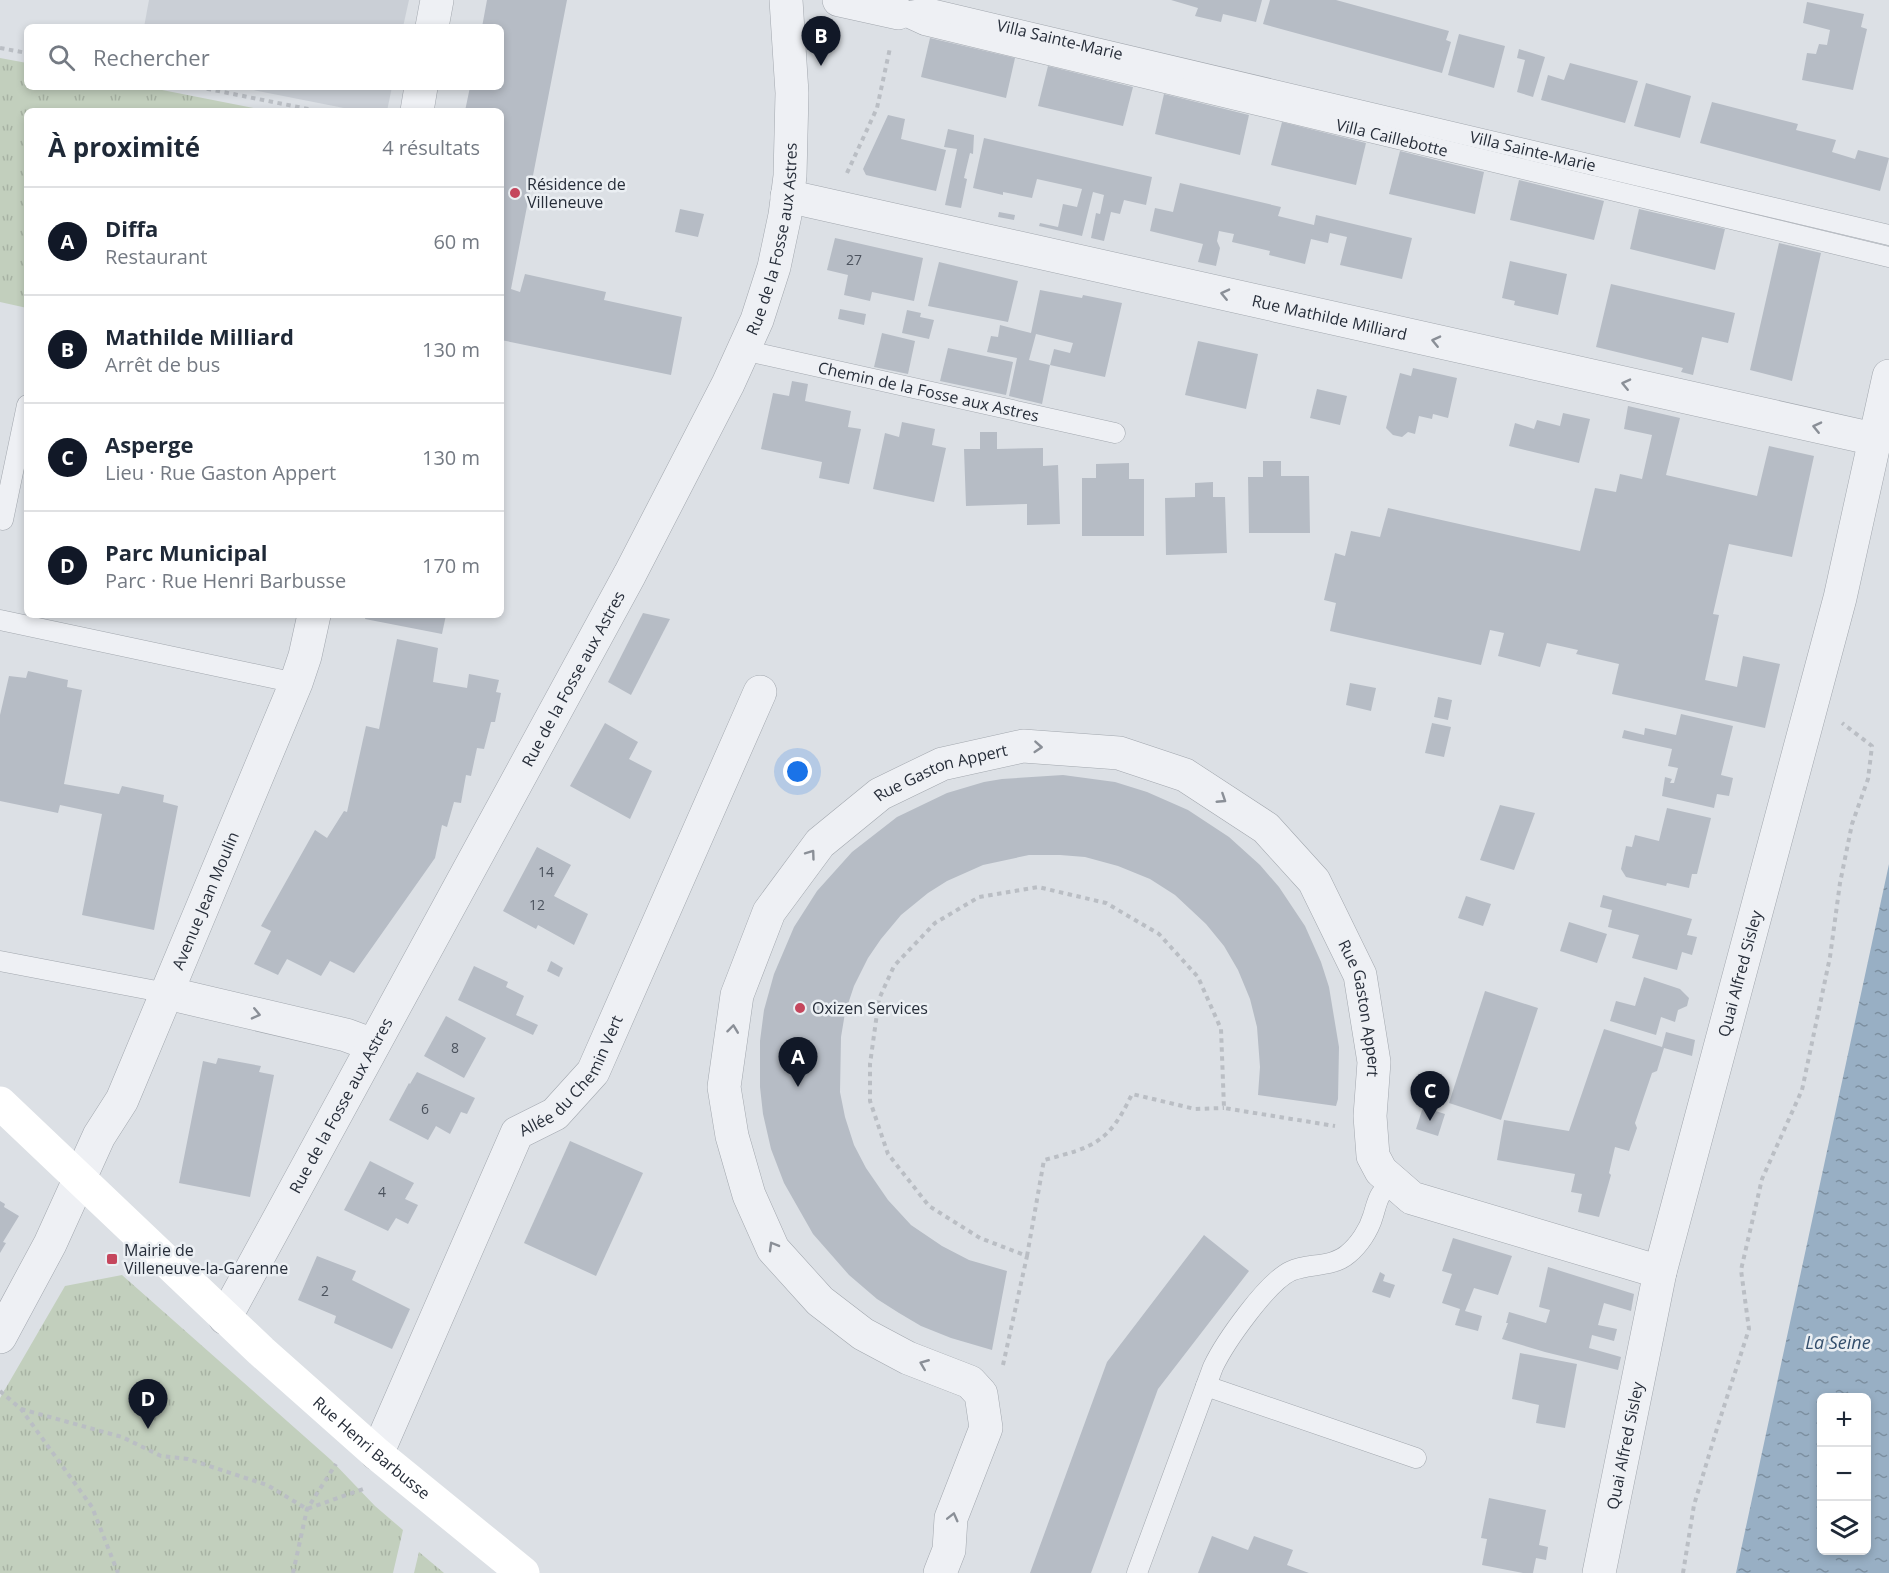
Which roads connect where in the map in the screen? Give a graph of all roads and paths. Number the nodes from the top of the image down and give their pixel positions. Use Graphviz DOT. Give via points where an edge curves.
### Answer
graph roads {
  1 [pos="437,0"];
  2 [pos="786,0"];
  3 [pos="840,0"];
  4 [pos="900,6"];
  5 [pos="433,24"];
  6 [pos="0,48"];
  7 [pos="24,52"];
  8 [pos="211,90"];
  9 [pos="420,90"];
  10 [pos="288,108"];
  11 [pos="418,108"];
  12 [pos="788,196"];
  13 [pos="831,206"];
  14 [pos="1889,235"];
  15 [pos="1889,257"];
  16 [pos="743,350"];
  17 [pos="1889,376"];
  18 [pos="24,419"];
  19 [pos="1115,433"];
  20 [pos="1874,439"];
  21 [pos="3,520"];
  22 [pos="313,618"];
  23 [pos="0,620"];
  24 [pos="296,683"];
  25 [pos="760,692"];
  26 [pos="1812,701"];
  27 [pos="0,961"];
  28 [pos="167,993"];
  29 [pos="373,1045"];
  30 [pos="0,1103"];
  31 [pos="1224,1108"];
  32 [pos="1371,1131"];
  33 [pos="79,1179"];
  34 [pos="1395,1182"];
  35 [pos="1027,1256"];
  36 [pos="1660,1272"];
  37 [pos="225,1317"];
  38 [pos="0,1337"];
  39 [pos="1002,1367"];
  40 [pos="1206,1386"];
  41 [pos="0,1391"];
  42 [pos="21,1409"];
  43 [pos="366,1444"];
  44 [pos="1416,1458"];
  45 [pos="402,1475"];
  46 [pos="307,1509"];
  47 [pos="118,1573"];
  48 [pos="293,1573"];
  49 [pos="523,1573"];
  50 [pos="940,1573"];
  51 [pos="1137,1573"];
  52 [pos="1599,1573"];
  53 [pos="1683,1573"];
  1 -- 5 [label="street"];
  2 -- 12 [label="street, Rue de la Fosse aux Astres" via="793,137"];
  3 -- 4 [label="street"];
  4 -- 13 [label="path" via="877,108"];
  4 -- 14 [label="lane, Villa Sainte-Marie" via="927,8"];
  4 -- 15 [label="lane, Villa Caillebotte" via="924,25"];
  6 -- 7 [label="path"];
  8 -- 10 [label="path"];
  9 -- 11 [label="street"];
  12 -- 13 [label="street, Rue Mathilde Milliard"];
  12 -- 16 [label="street, Rue de la Fosse aux Astres" via="774,267"];
  20 -- 13 [label="street, Rue Mathilde Milliard, one-way"];
  16 -- 19 [label="lane, Chemin de la Fosse aux Astres"];
  16 -- 29 [label="street, Rue de la Fosse aux Astres" via="630,574"];
  17 -- 20 [label="street, Quai Alfred Sisley"];
  18 -- 21 [label="lane"];
  20 -- 26 [label="street, Quai Alfred Sisley" via="1840,598"];
  22 -- 24 [label="street, Avenue Jean Moulin"];
  23 -- 24 [label="lane"];
  24 -- 28 [label="street, Avenue Jean Moulin"];
  25 -- 43 [label="street, Allée du Chemin Vert" via="593,1072 555,1114 517,1133"];
  26 -- 36 [label="street, Quai Alfred Sisley"];
  26 -- 53 [label="path" via="1872,746 1868,779 1852,824 1802,1090 1762,1179 1741,1270 1749,1329 1694,1505"];
  27 -- 28 [label="lane"];
  28 -- 29 [label="street, one-way" via="346,1035"];
  28 -- 33 [label="street, Avenue Jean Moulin" via="122,1100"];
  29 -- 37 [label="street, Rue de la Fosse aux Astres"];
  30 -- 33 [label="main road, Rue Henri Barbusse"];
  31 -- 32 [label="path"];
  31 -- 35 [label="path" via="1195,1109 1132,1094 1108,1134 1082,1150 1044,1160"];
  31 -- 35 [label="path" via="1221,1029 1198,977 1159,934 1106,903 1038,887 979,897 935,923 894,966 879,999 870,1064 870,1101 888,1154 929,1206 980,1238"];
  32 -- 34 [label="street, Rue Gaston Appert" via="1373,1156"];
  50 -- 32 [label="street, Rue Gaston Appert, one-way" via="949,1550 951,1518 986,1428 981,1394 970,1383 908,1358 863,1334 820,1301 773,1249 749,1195 732,1136 724,1087 737,995 769,912 820,843 880,794 942,764 1023,746 1119,753 1185,775 1266,828 1314,881 1360,975 1374,1062"];
  33 -- 37 [label="main road, Rue Henri Barbusse"];
  33 -- 38 [label="street, Avenue Jean Moulin" via="50,1244"];
  34 -- 36 [label="street, Rue Gaston Appert" via="1412,1198"];
  34 -- 40 [label="lane" via="1381,1194 1371,1223 1346,1256 1331,1263 1292,1270 1253,1307 1223,1345"];
  35 -- 39 [label="path"];
  36 -- 52 [label="street, Quai Alfred Sisley"];
  37 -- 43 [label="main road, Rue Henri Barbusse"];
  40 -- 44 [label="lane"];
  40 -- 51 [label="lane"];
  41 -- 42 [label="path"];
  42 -- 46 [label="path" via="122,1437 161,1456 188,1459 267,1485"];
  42 -- 47 [label="path" via="92,1507"];
  43 -- 45 [label="main road, Rue Henri Barbusse"];
  43 -- 46 [label="path"];
  45 -- 46 [label="path"];
  45 -- 49 [label="main road, Rue Henri Barbusse"];
  46 -- 48 [label="path"];
}
